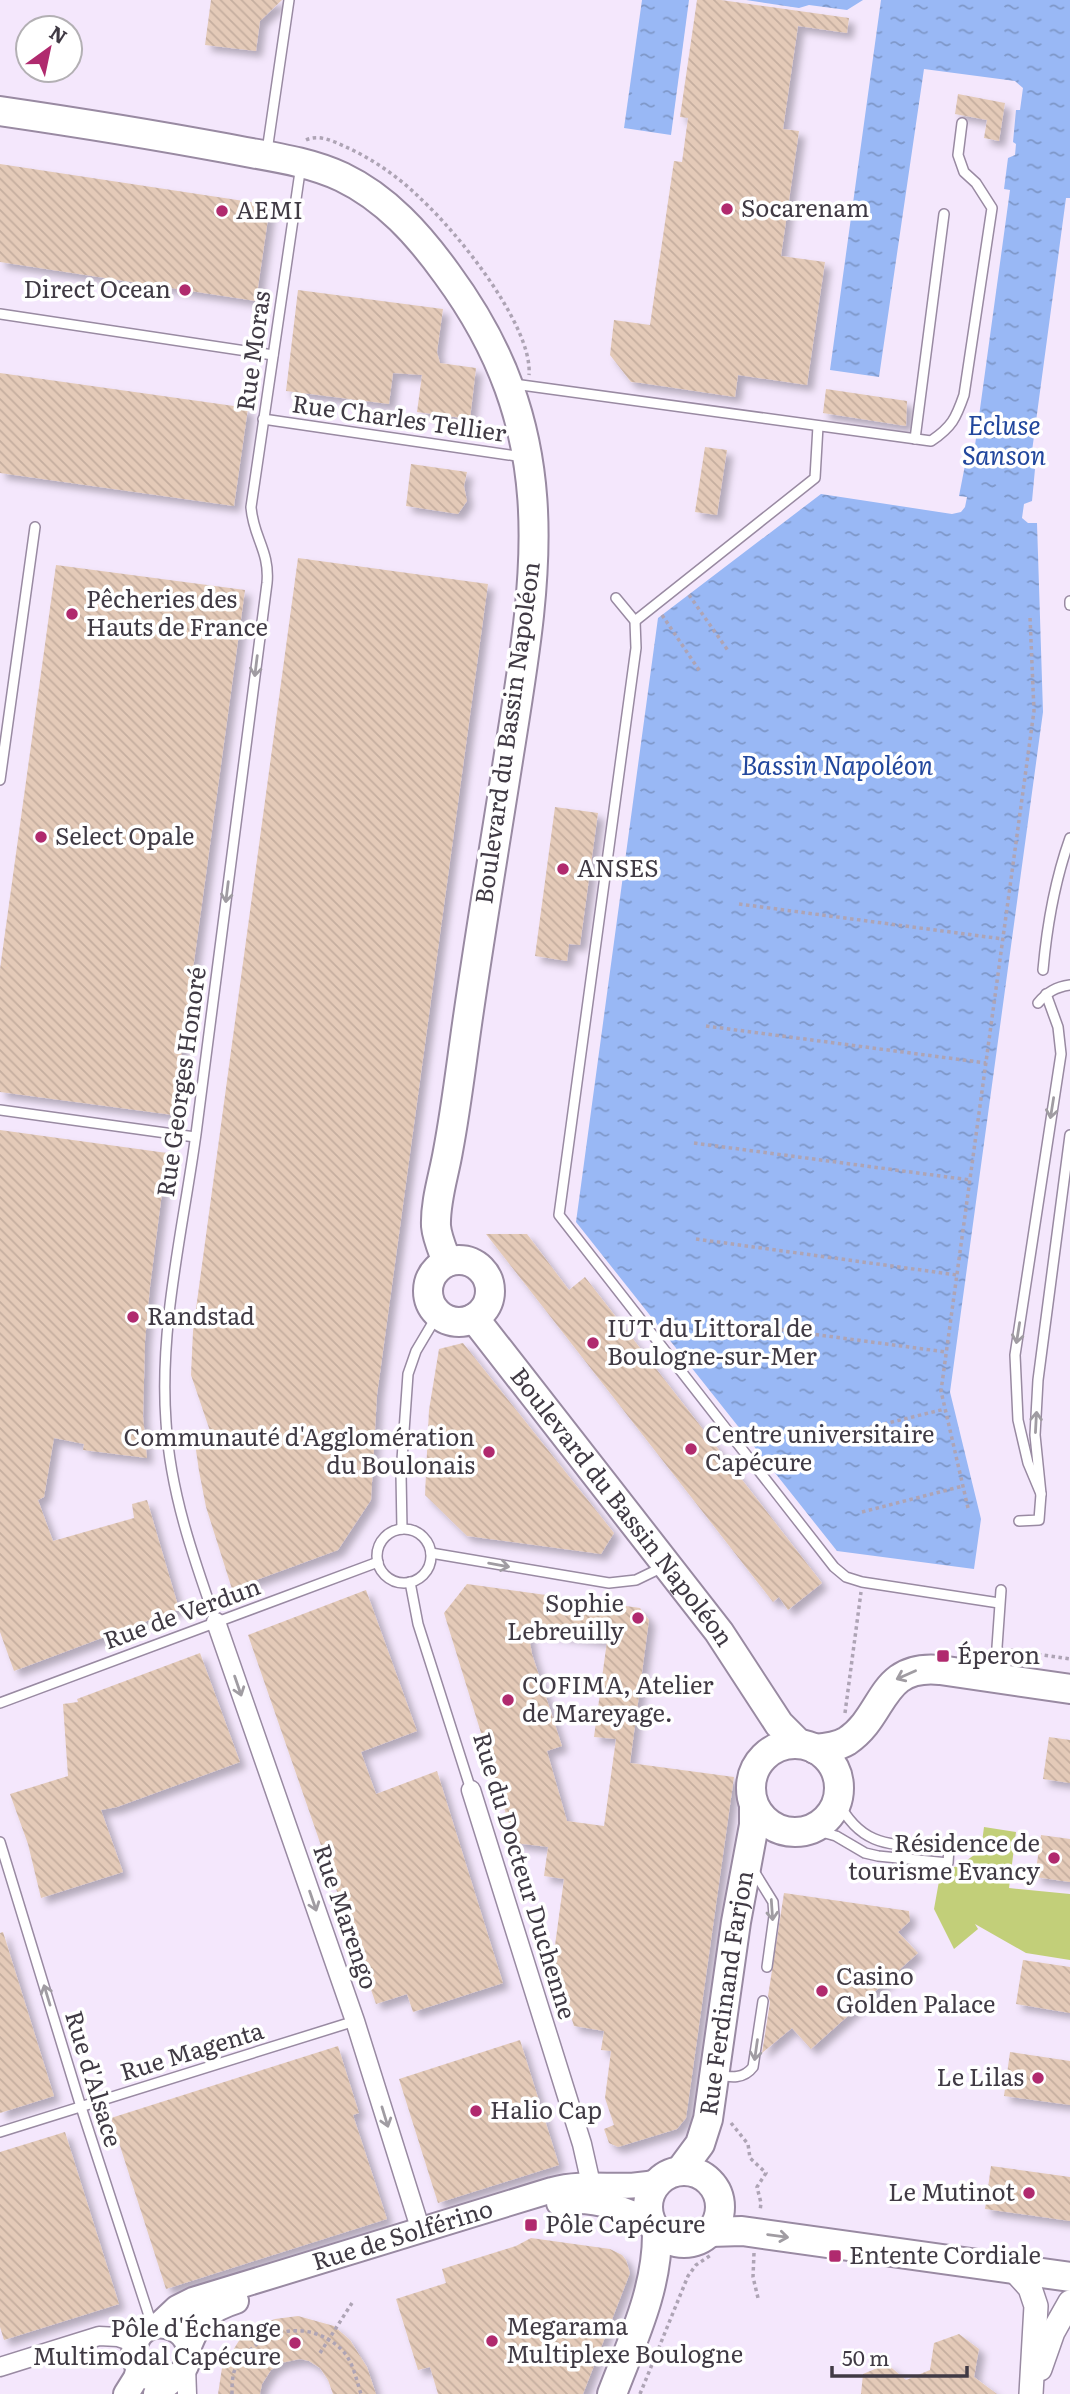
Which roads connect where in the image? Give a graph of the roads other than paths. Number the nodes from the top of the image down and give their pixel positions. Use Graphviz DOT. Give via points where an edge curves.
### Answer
graph roads {
  1 [pos="289,0"];
  2 [pos="0,111"];
  3 [pos="962,123"];
  4 [pos="267,156"];
  5 [pos="302,164"];
  6 [pos="944,214"];
  7 [pos="0,314"];
  8 [pos="273,355"];
  9 [pos="508,383"];
  10 [pos="263,419"];
  11 [pos="818,426"];
  12 [pos="915,439"];
  13 [pos="528,458"];
  14 [pos="35,527"];
  15 [pos="261,542"];
  16 [pos="616,598"];
  17 [pos="635,621"];
  18 [pos="0,780"];
  19 [pos="1070,838"];
  20 [pos="1043,970"];
  21 [pos="1070,985"];
  22 [pos="1046,993"];
  23 [pos="1038,1003"];
  24 [pos="0,1110"];
  25 [pos="1070,1135"];
  26 [pos="195,1137"];
  27 [pos="447,1262"];
  28 [pos="438,1314"];
  29 [pos="474,1318"];
  30 [pos="1041,1494"];
  31 [pos="1019,1521"];
  32 [pos="402,1529"];
  33 [pos="431,1553"];
  34 [pos="378,1562"];
  35 [pos="666,1565"];
  36 [pos="410,1582"];
  37 [pos="1001,1590"];
  38 [pos="999,1603"];
  39 [pos="216,1622"];
  40 [pos="999,1679"];
  41 [pos="1070,1689"];
  42 [pos="764,1699"];
  43 [pos="0,1703"];
  44 [pos="807,1747"];
  45 [pos="756,1766"];
  46 [pos="471,1790"];
  47 [pos="837,1800"];
  48 [pos="754,1806"];
  49 [pos="811,1829"];
  50 [pos="0,1842"];
  51 [pos="884,1842"];
  52 [pos="883,1857"];
  53 [pos="747,1861"];
  54 [pos="767,1967"];
  55 [pos="763,2001"];
  56 [pos="355,2021"];
  57 [pos="716,2073"];
  58 [pos="81,2107"];
  59 [pos="0,2132"];
  60 [pos="669,2176"];
  61 [pos="591,2185"];
  62 [pos="654,2226"];
  63 [pos="421,2231"];
  64 [pos="708,2242"];
  65 [pos="1013,2269"];
  66 [pos="1070,2277"];
  67 [pos="1070,2302"];
  68 [pos="149,2332"];
  69 [pos="0,2367"];
  70 [pos="186,2370"];
  71 [pos="152,2385"];
  72 [pos="126,2394"];
  73 [pos="612,2394"];
  74 [pos="626,2394"];
  75 [pos="1031,2394"];
  1 -- 4 [label="lane"];
  2 -- 4 [label="main road, Boulevard du Bassin Napoléon" via="116,127"];
  3 -- 12 [label="lane" via="958,155 964,172 992,208 964,395 956,419 931,441"];
  4 -- 5 [label="main road, Boulevard du Bassin Napoléon"];
  5 -- 8 [label="lane, Rue Moras"];
  5 -- 9 [label="main road, Boulevard du Bassin Napoléon" via="347,180 410,227 462,295"];
  6 -- 12 [label="lane"];
  7 -- 8 [label="lane"];
  8 -- 10 [label="lane, Rue Moras"];
  9 -- 11 [label="lane"];
  9 -- 13 [label="main road, Boulevard du Bassin Napoléon"];
  10 -- 13 [label="lane, Rue Charles Tellier"];
  10 -- 15 [label="lane, Rue Moras" via="251,507"];
  11 -- 12 [label="lane"];
  11 -- 17 [label="lane" via="815,478"];
  13 -- 27 [label="main road, Boulevard du Bassin Napoléon" via="534,513 533,583 436,1217"];
  14 -- 18 [label="lane"];
  15 -- 26 [label="lane, Rue Georges Honoré, one-way" via="268,567"];
  16 -- 17 [label="lane"];
  17 -- 38 [label="lane" via="636,648 559,1215 834,1567 862,1583"];
  19 -- 20 [label="lane" via="1046,933"];
  21 -- 22 [label="lane"];
  22 -- 23 [label="lane"];
  22 -- 30 [label="lane, one-way" via="1058,1027 1061,1054 1015,1355 1018,1420"];
  24 -- 26 [label="lane"];
  30 -- 25 [label="lane, one-way" via="1035,1434 1038,1380"];
  26 -- 39 [label="lane, Rue Georges Honoré" via="170,1311 165,1420 176,1496"];
  27 -- 28 [label="main road" via="434,1272 429,1284 428,1296"];
  27 -- 29 [label="main road" via="472,1263 487,1278 489,1298"];
  28 -- 29 [label="main road" via="456,1322"];
  28 -- 32 [label="lane" via="408,1374"];
  29 -- 35 [label="main road, Boulevard du Bassin Napoléon"];
  30 -- 31 [label="lane" via="1038,1520"];
  32 -- 33 [label="lane" via="420,1534"];
  32 -- 34 [label="lane" via="382,1540"];
  33 -- 35 [label="lane, one-way" via="609,1583 636,1580"];
  33 -- 36 [label="lane" via="426,1572"];
  34 -- 36 [label="lane" via="388,1578"];
  34 -- 39 [label="lane, Rue de Verdun"];
  35 -- 42 [label="main road, Boulevard du Bassin Napoléon"];
  36 -- 46 [label="lane, Rue du Docteur Duchenne" via="418,1624"];
  37 -- 38 [label="lane"];
  38 -- 40 [label="lane"];
  39 -- 43 [label="lane, Rue de Verdun"];
  39 -- 56 [label="street, Rue Marengo, one-way"];
  40 -- 41 [label="main road"];
  40 -- 44 [label="main road, one-way" via="929,1669 908,1673 890,1685 846,1741"];
  42 -- 44 [label="main road, Boulevard du Bassin Napoléon" via="782,1728"];
  42 -- 45 [label="main road"];
  44 -- 45 [label="main road" via="775,1749"];
  44 -- 47 [label="main road" via="834,1769"];
  45 -- 48 [label="main road" via="750,1786"];
  46 -- 61 [label="street, Rue du Docteur Duchenne"];
  47 -- 49 [label="main road" via="826,1819"];
  47 -- 51 [label="lane" via="856,1829"];
  48 -- 49 [label="main road" via="778,1829"];
  48 -- 53 [label="main road, Rue Ferdinand Farjon"];
  49 -- 52 [label="lane"];
  58 -- 50 [label="lane, Rue d'Alsace, one-way"];
  51 -- 52 [label="lane"];
  51 -- 52 [label="lane" via="949,1848 948,1863"];
  53 -- 54 [label="lane, one-way" via="773,1902"];
  53 -- 57 [label="main road, Rue Ferdinand Farjon"];
  55 -- 57 [label="lane, one-way" via="751,2070 729,2077"];
  56 -- 58 [label="lane, Rue Magenta"];
  56 -- 63 [label="street, Rue Marengo, one-way"];
  57 -- 60 [label="main road, Rue Ferdinand Farjon" via="703,2136 695,2151"];
  58 -- 59 [label="lane, Rue Magenta"];
  58 -- 68 [label="lane, Rue d'Alsace"];
  60 -- 61 [label="main road, Rue de Solférino" via="623,2187"];
  60 -- 62 [label="main road" via="649,2200"];
  60 -- 64 [label="main road" via="701,2176 716,2191 720,2213"];
  61 -- 63 [label="main road, Rue de Solférino" via="552,2190"];
  62 -- 64 [label="main road" via="676,2242"];
  62 -- 70 [label="main road, Rue de Solférino" via="619,2208 573,2201 461,2230 218,2308 201,2320"];
  62 -- 73 [label="main road" via="656,2265 649,2295"];
  63 -- 68 [label="main road, Rue de Solférino" via="193,2300"];
  64 -- 65 [label="main road, one-way" via="727,2230 752,2246"];
  64 -- 74 [label="main road" via="670,2279"];
  65 -- 66 [label="main road"];
  65 -- 75 [label="street" via="1030,2288 1037,2306"];
  67 -- 75 [label="street" via="1053,2332"];
  68 -- 69 [label="street" via="94,2337"];
  68 -- 70 [label="main road" via="178,2330"];
  68 -- 71 [label="main road" via="134,2354"];
  70 -- 71 [label="main road, Rue de Solférino"];
  71 -- 72 [label="main road" via="136,2378"];
}
